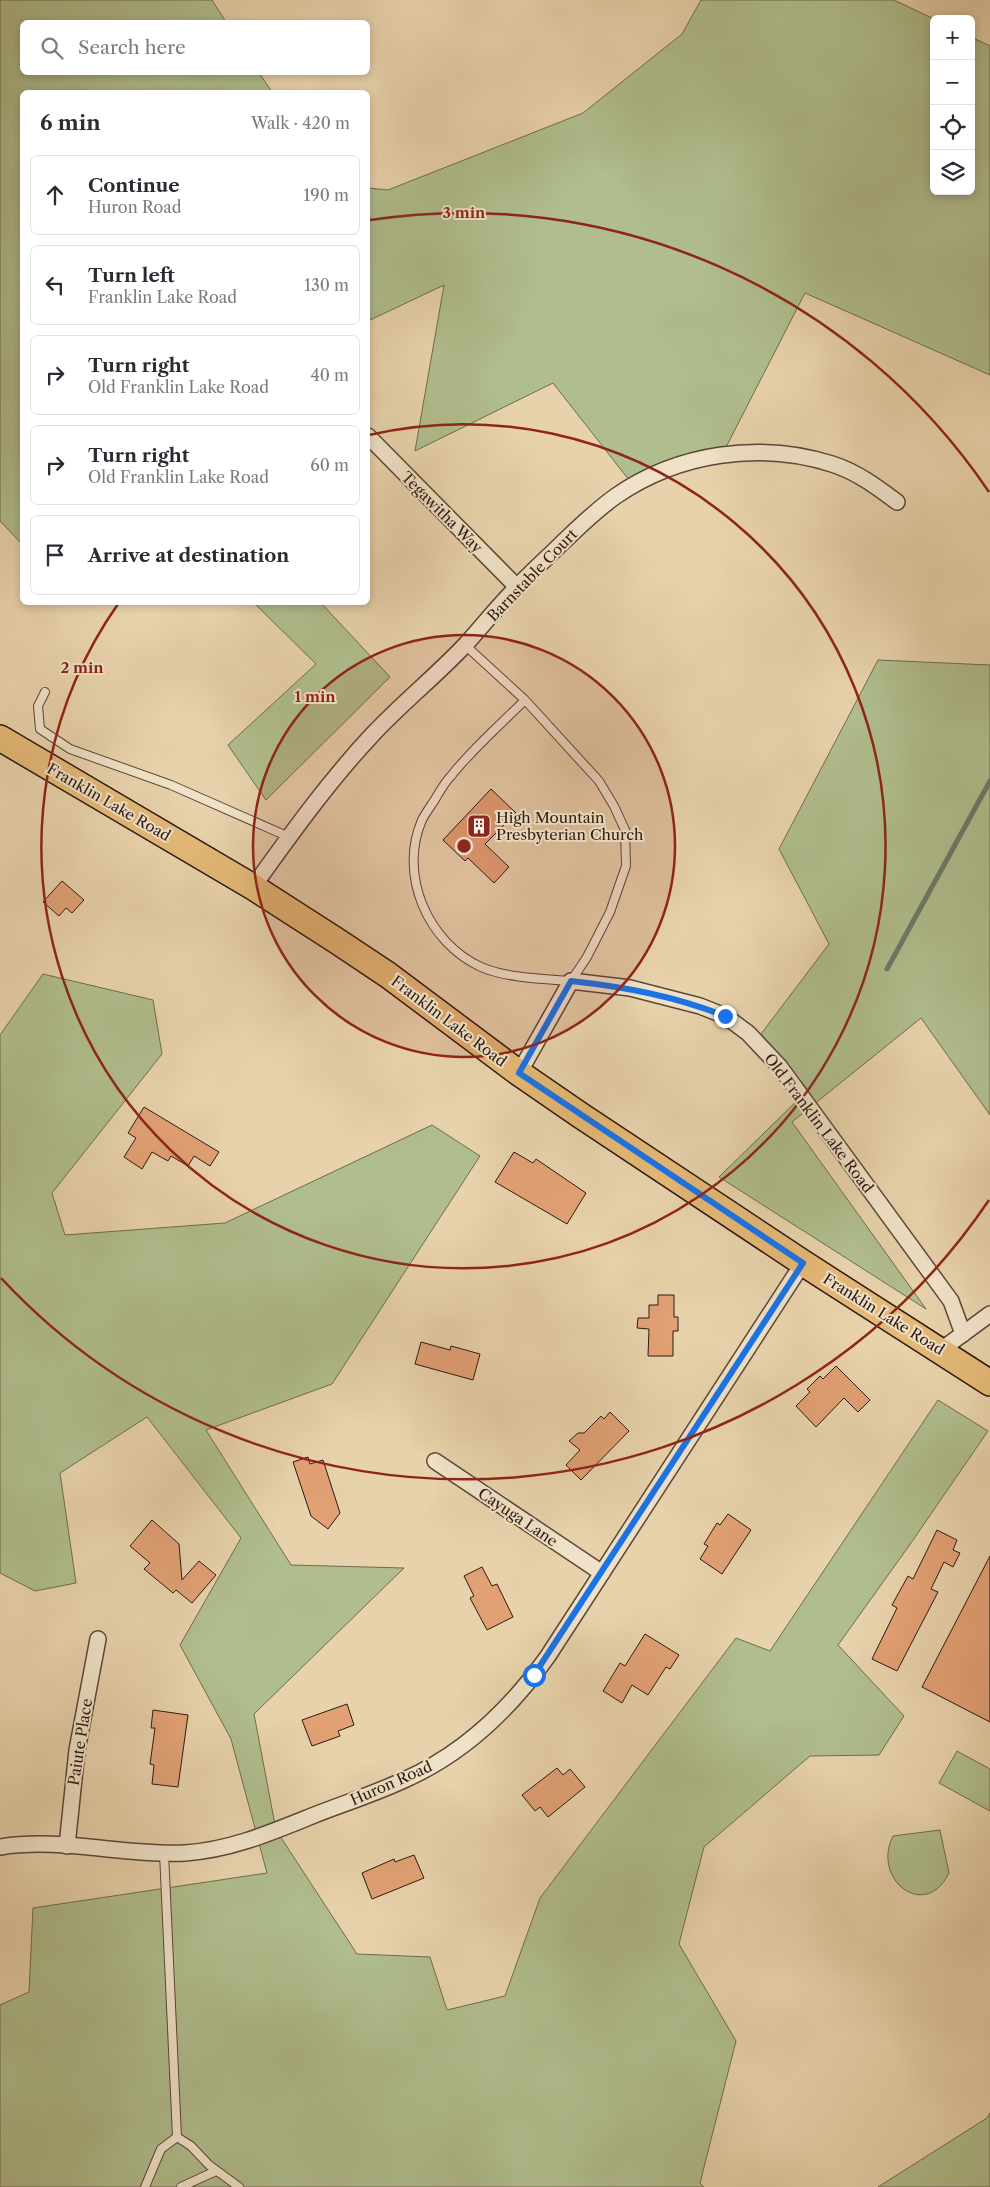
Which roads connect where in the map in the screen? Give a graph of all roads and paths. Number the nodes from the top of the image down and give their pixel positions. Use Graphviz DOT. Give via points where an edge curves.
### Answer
graph roads {
  1 [pos="370,438"];
  2 [pos="897,502"];
  3 [pos="517,587"];
  4 [pos="465,645"];
  5 [pos="45,692"];
  6 [pos="525,700"];
  7 [pos="0,738"];
  8 [pos="289,837"];
  9 [pos="254,887"];
  10 [pos="571,981"];
  11 [pos="519,1073"];
  12 [pos="803,1263"];
  13 [pos="990,1314"];
  14 [pos="963,1334"];
  15 [pos="941,1350"];
  16 [pos="990,1383"];
  17 [pos="435,1460"];
  18 [pos="602,1573"];
  19 [pos="98,1639"];
  20 [pos="67,1846"];
  21 [pos="0,1847"];
  22 [pos="164,1852"];
  23 [pos="177,2137"];
  24 [pos="216,2171"];
  25 [pos="145,2187"];
  26 [pos="181,2187"];
  27 [pos="239,2187"];
  1 -- 3 [label="street, Tegawitha Way"];
  2 -- 3 [label="street, Barnstable Court" via="868,480 834,464 800,456 757,452 702,458 641,480 616,496 588,518"];
  3 -- 4 [label="street, Barnstable Court"];
  4 -- 6 [label="lane"];
  4 -- 8 [label="street, Barnstable Court" via="373,734 322,792"];
  5 -- 8 [label="lane" via="38,706 40,729 70,749 171,785"];
  6 -- 10 [label="lane" via="599,781 625,830 626,866 610,912"];
  6 -- 10 [label="lane" via="451,776 422,820 412,854 415,879 426,914 440,936 460,955 482,968"];
  7 -- 9 [label="main road, Franklin Lake Road"];
  8 -- 9 [label="street, Barnstable Court"];
  9 -- 11 [label="main road, Franklin Lake Road" via="388,975"];
  10 -- 11 [label="street"];
  10 -- 14 [label="street, Old Franklin Lake Road" via="630,988 700,1006 725,1016 748,1033 780,1067 951,1301"];
  11 -- 12 [label="main road, Franklin Lake Road"];
  12 -- 15 [label="main road, Franklin Lake Road"];
  12 -- 18 [label="street, Huron Road"];
  13 -- 14 [label="street"];
  14 -- 15 [label="street"];
  15 -- 16 [label="main road, Franklin Lake Road"];
  17 -- 18 [label="street, Cayuga Lane"];
  18 -- 22 [label="street, Huron Road" via="534,1675 507,1707 476,1736 442,1760 404,1780 250,1840 219,1848"];
  19 -- 20 [label="street, Paiute Place" via="77,1750"];
  20 -- 21 [label="street, Huron Road"];
  20 -- 22 [label="street, Huron Road" via="143,1854"];
  22 -- 23 [label="lane"];
  23 -- 24 [label="lane"];
  23 -- 25 [label="lane" via="161,2149"];
  24 -- 26 [label="lane"];
  24 -- 27 [label="lane"];
}
